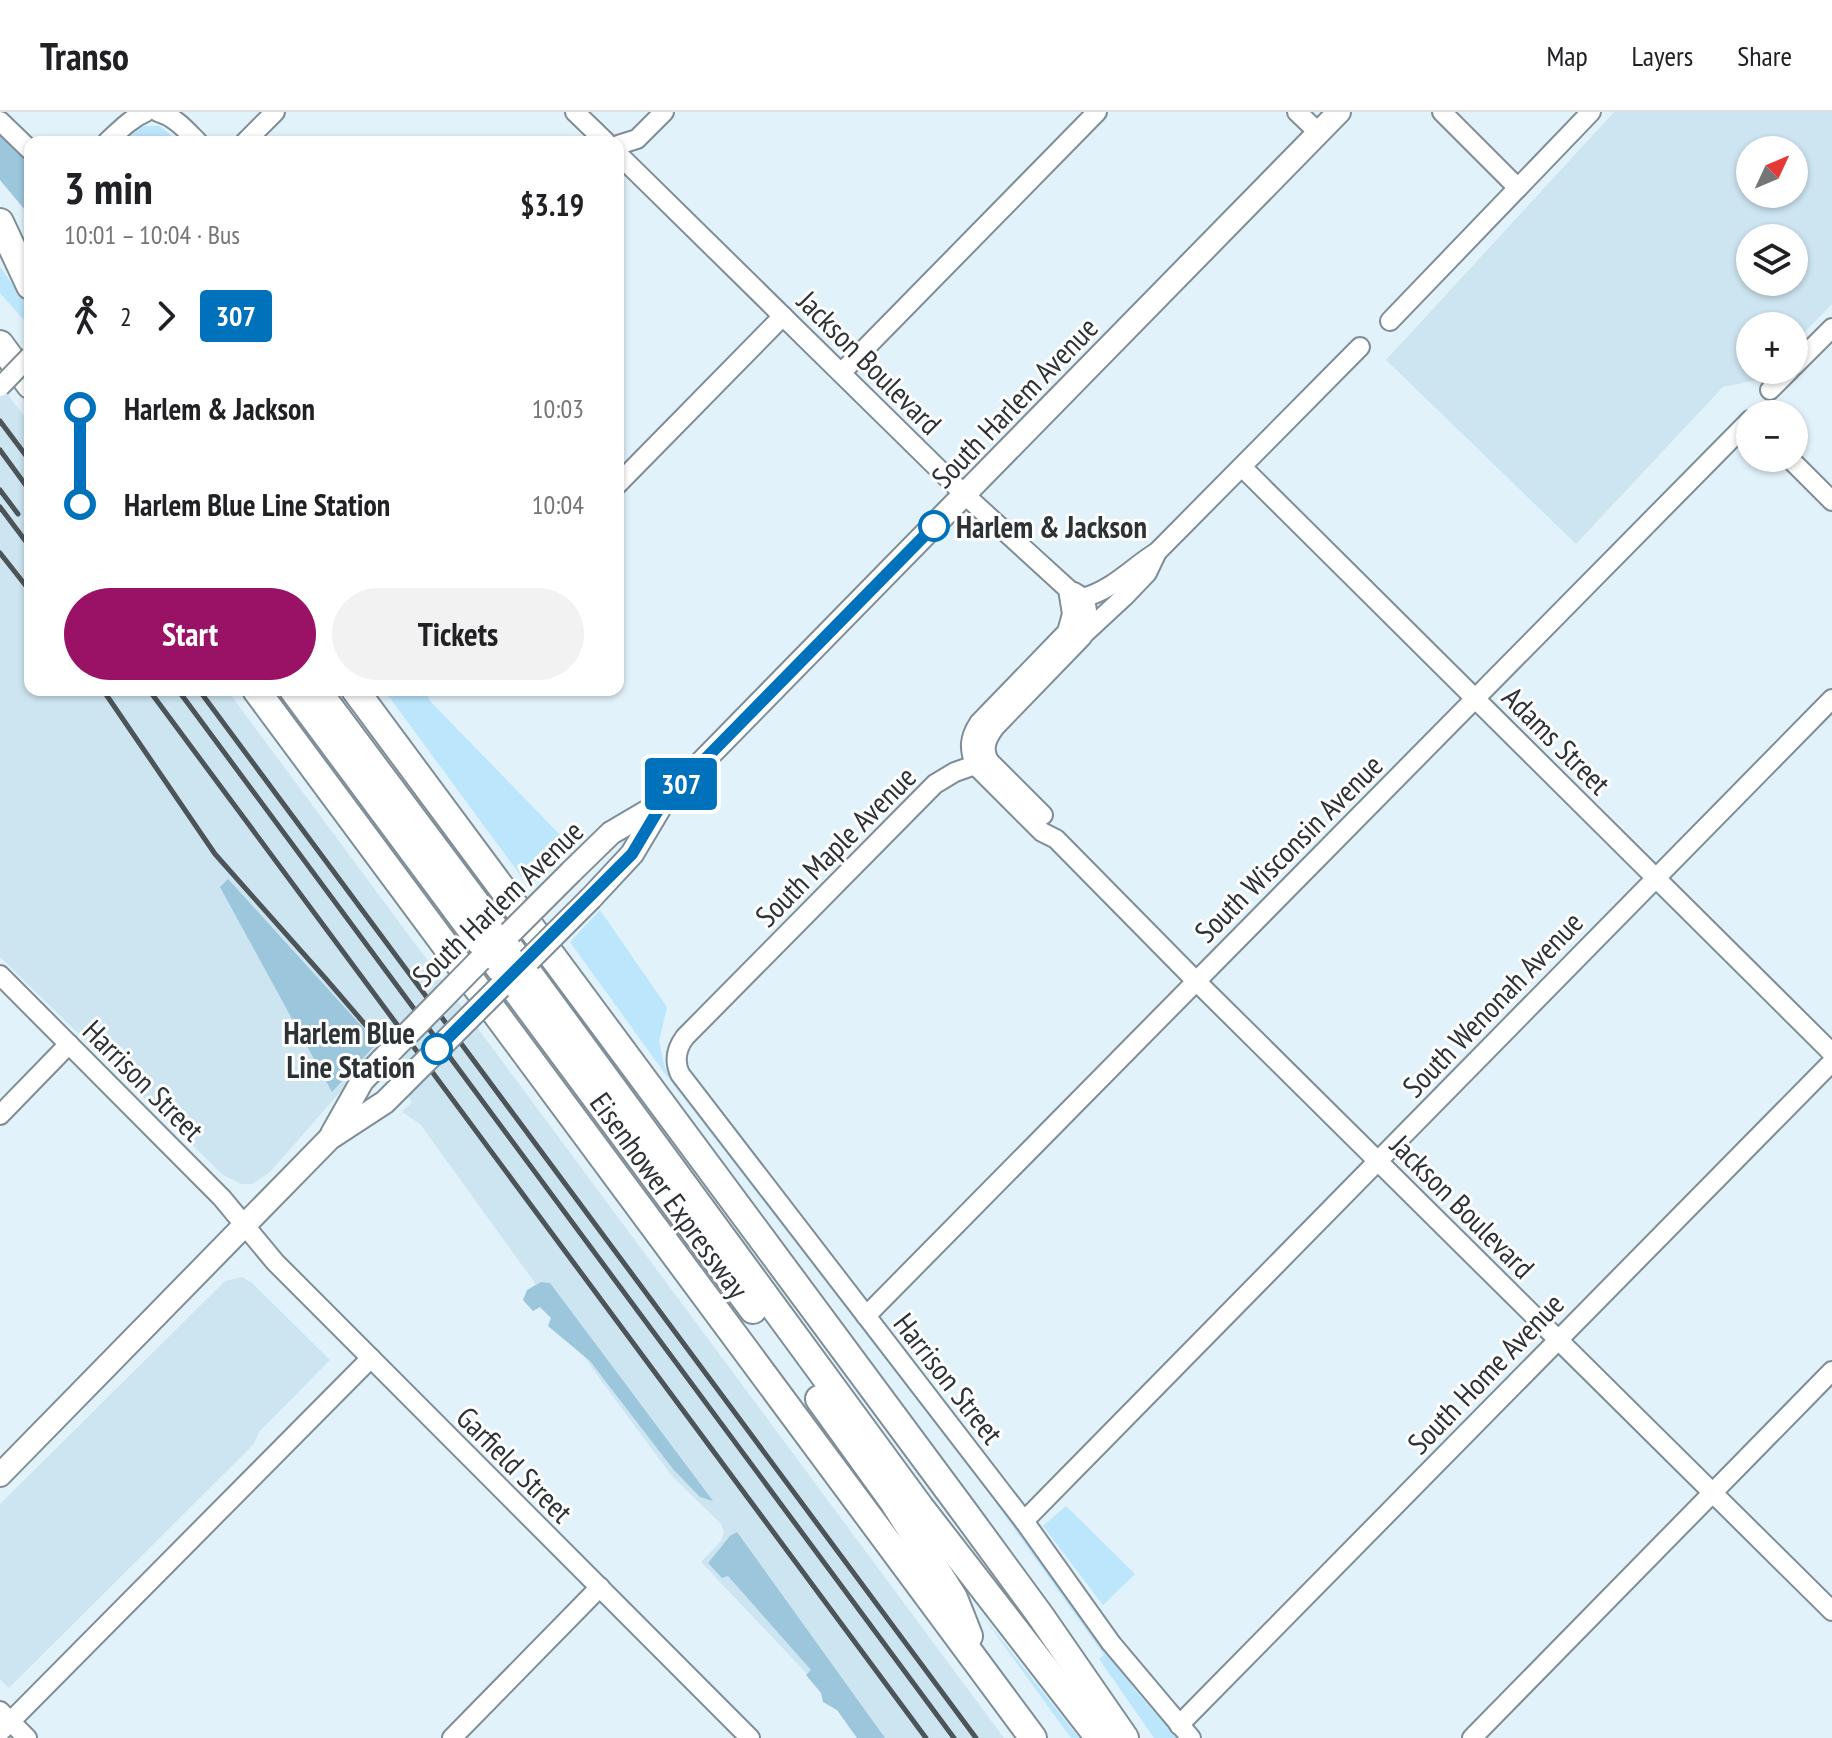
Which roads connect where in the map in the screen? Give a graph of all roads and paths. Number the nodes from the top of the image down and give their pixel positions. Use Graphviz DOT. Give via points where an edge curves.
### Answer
graph roads {
  1 [pos="146,112"];
  2 [pos="158,112"];
  3 [pos="275,112"];
  4 [pos="575,112"];
  5 [pos="664,112"];
  6 [pos="1097,112"];
  7 [pos="1297,112"];
  8 [pos="1339,112"];
  9 [pos="1442,112"];
  10 [pos="1591,112"];
  11 [pos="0,121"];
  12 [pos="1319,133"];
  13 [pos="113,136"];
  14 [pos="192,136"];
  15 [pos="251,136"];
  16 [pos="600,136"];
  17 [pos="624,143"];
  18 [pos="24,144"];
  19 [pos="624,160"];
  20 [pos="1518,188"];
  21 [pos="0,220"];
  22 [pos="24,250"];
  23 [pos="24,273"];
  24 [pos="783,316"];
  25 [pos="1390,321"];
  26 [pos="1832,328"];
  27 [pos="0,331"];
  28 [pos="0,344"];
  29 [pos="1360,347"];
  30 [pos="24,352"];
  31 [pos="1808,352"];
  32 [pos="24,363"];
  33 [pos="841,373"];
  34 [pos="24,377"];
  35 [pos="1776,384"];
  36 [pos="0,387"];
  37 [pos="1770,390"];
  38 [pos="1736,434"];
  39 [pos="1242,467"];
  40 [pos="1803,472"];
  41 [pos="624,478"];
  42 [pos="965,495"];
  43 [pos="1832,501"];
  44 [pos="1157,552"];
  45 [pos="1074,600"];
  46 [pos="1082,637"];
  47 [pos="260,696"];
  48 [pos="298,696"];
  49 [pos="321,696"];
  50 [pos="359,696"];
  51 [pos="1475,698"];
  52 [pos="1832,699"];
  53 [pos="982,763"];
  54 [pos="663,802"];
  55 [pos="1655,877"];
  56 [pos="495,947"];
  57 [pos="514,973"];
  58 [pos="0,975"];
  59 [pos="1196,981"];
  60 [pos="69,1044"];
  61 [pos="677,1047"];
  62 [pos="1832,1053"];
  63 [pos="1832,1062"];
  64 [pos="0,1115"];
  65 [pos="330,1138"];
  66 [pos="1377,1161"];
  67 [pos="245,1226"];
  68 [pos="866,1316"];
  69 [pos="1557,1340"];
  70 [pos="371,1358"];
  71 [pos="1832,1371"];
  72 [pos="0,1475"];
  73 [pos="1712,1493"];
  74 [pos="1024,1521"];
  75 [pos="600,1587"];
  76 [pos="1832,1611"];
  77 [pos="985,1674"];
  78 [pos="3,1721"];
  79 [pos="1185,1732"];
  80 [pos="27,1738"];
  81 [pos="452,1738"];
  82 [pos="750,1738"];
  83 [pos="1033,1738"];
  84 [pos="1099,1738"];
  85 [pos="1125,1738"];
  86 [pos="1472,1738"];
  1 -- 13 [label="street"];
  2 -- 14 [label="street"];
  3 -- 15 [label="street"];
  4 -- 16 [label="street"];
  5 -- 17 [label="street" via="637,139"];
  6 -- 33 [label="street"];
  7 -- 12 [label="street"];
  8 -- 12 [label="main road, South Harlem Avenue"];
  9 -- 20 [label="street"];
  10 -- 20 [label="street"];
  11 -- 18 [label="street"];
  12 -- 42 [label="main road, South Harlem Avenue"];
  19 -- 24 [label="street, Jackson Boulevard"];
  20 -- 25 [label="street"];
  21 -- 22 [label="highway"];
  21 -- 23 [label="highway"];
  24 -- 33 [label="street, Jackson Boulevard"];
  24 -- 41 [label="street"];
  26 -- 31 [label="street"];
  27 -- 30 [label="highway"];
  28 -- 34 [label="highway"];
  29 -- 39 [label="street"];
  32 -- 36 [label="street, bridge"];
  33 -- 42 [label="street, Jackson Boulevard"];
  35 -- 37 [label="street"];
  38 -- 51 [label="street, South Wisconsin Avenue"];
  39 -- 44 [label="street"];
  39 -- 51 [label="street, Adams Street"];
  40 -- 43 [label="street"];
  42 -- 45 [label="street, Jackson Boulevard"];
  42 -- 54 [label="main road, South Harlem Avenue"];
  44 -- 45 [label="street" via="1098,594"];
  44 -- 46 [label="street" via="1147,573"];
  45 -- 46 [label="street" via="1086,604"];
  45 -- 53 [label="street" via="1060,642 973,732 971,753"];
  46 -- 53 [label="street" via="995,727"];
  47 -- 77 [label="highway, Eisenhower Expressway"];
  48 -- 56 [label="highway"];
  49 -- 56 [label="highway"];
  50 -- 85 [label="highway, Eisenhower Expressway" via="963,1510"];
  51 -- 55 [label="street, Adams Street"];
  51 -- 59 [label="street, South Wisconsin Avenue"];
  52 -- 55 [label="street, South Wenonah Avenue"];
  53 -- 59 [label="street, Jackson Boulevard" via="1042,832 1056,839"];
  53 -- 61 [label="street, South Maple Avenue" via="935,784"];
  54 -- 56 [label="main road, South Harlem Avenue, bridge" via="611,833"];
  54 -- 57 [label="main road, South Harlem Avenue, bridge" via="632,854"];
  55 -- 62 [label="street, Adams Street"];
  55 -- 66 [label="street, South Wenonah Avenue"];
  56 -- 57 [label="highway"];
  56 -- 65 [label="main road, South Harlem Avenue, bridge" via="362,1081"];
  57 -- 65 [label="main road, South Harlem Avenue, bridge" via="385,1102"];
  57 -- 77 [label="highway" via="894,1503 954,1598"];
  57 -- 84 [label="highway"];
  58 -- 60 [label="street, Harrison Street"];
  59 -- 66 [label="street, Jackson Boulevard"];
  59 -- 68 [label="street, South Wisconsin Avenue"];
  60 -- 64 [label="street"];
  60 -- 67 [label="street, Harrison Street"];
  61 -- 68 [label="street, Harrison Street" via="680,1074"];
  63 -- 69 [label="street, South Home Avenue"];
  65 -- 67 [label="main road, South Harlem Avenue"];
  66 -- 69 [label="street, Jackson Boulevard"];
  66 -- 74 [label="street, South Wenonah Avenue"];
  67 -- 70 [label="street, Garfield Street"];
  67 -- 72 [label="main road, South Harlem Avenue"];
  68 -- 74 [label="street, Harrison Street"];
  69 -- 73 [label="street, Jackson Boulevard"];
  69 -- 79 [label="street, South Home Avenue"];
  70 -- 75 [label="street, Garfield Street"];
  70 -- 78 [label="street"];
  71 -- 73 [label="street"];
  73 -- 76 [label="street, Jackson Boulevard"];
  73 -- 86 [label="street"];
  74 -- 79 [label="street, Harrison Street" via="1111,1643"];
  75 -- 81 [label="street"];
  75 -- 82 [label="street, Garfield Street"];
  77 -- 83 [label="highway, Eisenhower Expressway"];
  78 -- 80 [label="street"];
}
